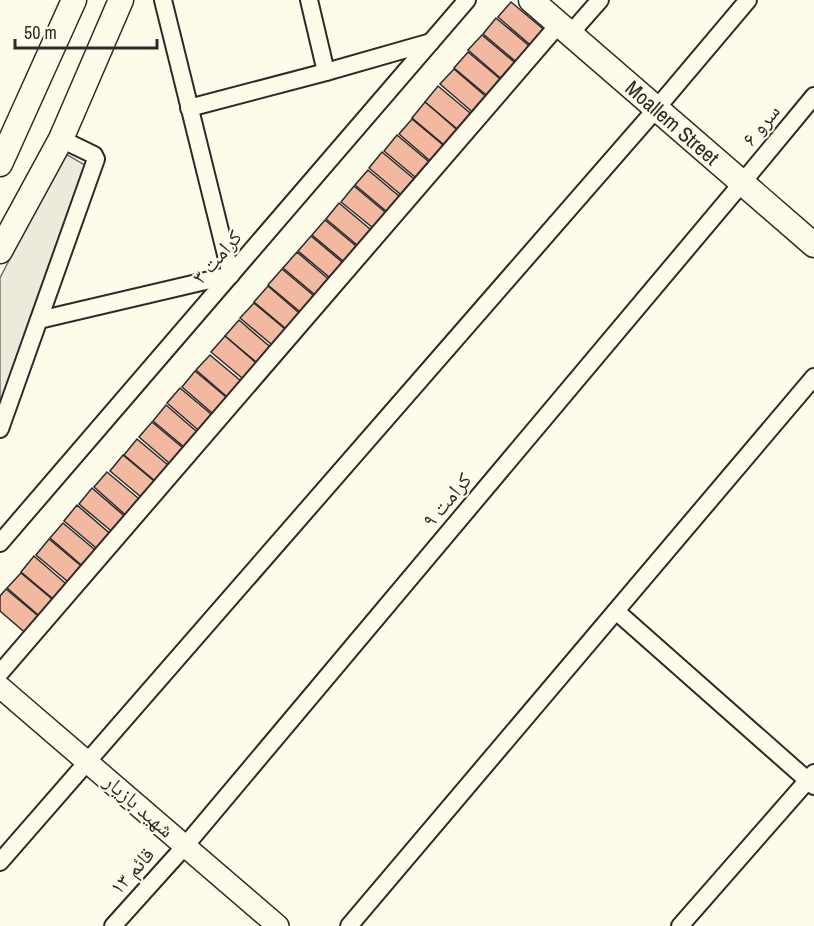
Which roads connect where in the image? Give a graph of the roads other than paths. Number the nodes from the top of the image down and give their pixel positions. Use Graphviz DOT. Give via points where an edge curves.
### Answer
graph roads {
  1 [pos="74,0"];
  2 [pos="121,0"];
  3 [pos="163,0"];
  4 [pos="309,0"];
  5 [pos="467,0"];
  6 [pos="531,0"];
  7 [pos="600,0"];
  8 [pos="748,0"];
  9 [pos="565,29"];
  10 [pos="431,42"];
  11 [pos="326,72"];
  12 [pos="814,96"];
  13 [pos="189,108"];
  14 [pos="656,109"];
  15 [pos="61,139"];
  16 [pos="0,164"];
  17 [pos="742,183"];
  18 [pos="814,245"];
  19 [pos="0,251"];
  20 [pos="231,275"];
  21 [pos="39,320"];
  22 [pos="814,377"];
  23 [pos="0,429"];
  24 [pos="0,543"];
  25 [pos="616,611"];
  26 [pos="0,674"];
  27 [pos="0,687"];
  28 [pos="88,762"];
  29 [pos="812,780"];
  30 [pos="185,846"];
  31 [pos="0,862"];
  32 [pos="113,926"];
  33 [pos="278,926"];
  34 [pos="349,926"];
  35 [pos="680,926"];
  1 -- 16 [label="main road"];
  2 -- 15 [label="main road"];
  3 -- 13 [label="street"];
  4 -- 11 [label="street"];
  5 -- 10 [label="street, کرامت ۳"];
  6 -- 9 [label="main road, Moallem Street"];
  7 -- 9 [label="street"];
  8 -- 14 [label="street"];
  9 -- 14 [label="main road, Moallem Street"];
  9 -- 26 [label="street"];
  10 -- 11 [label="street"];
  10 -- 20 [label="street, کرامت ۳"];
  11 -- 13 [label="street"];
  12 -- 17 [label="street, سرو ۶"];
  13 -- 20 [label="street"];
  14 -- 17 [label="main road, Moallem Street"];
  14 -- 28 [label="street"];
  15 -- 19 [label="main road"];
  15 -- 21 [label="street" via="96,159"];
  17 -- 18 [label="main road, Moallem Street"];
  17 -- 30 [label="street, کرامت ۹"];
  20 -- 21 [label="street"];
  20 -- 24 [label="street, کرامت ۳"];
  21 -- 23 [label="street"];
  22 -- 25 [label="street"];
  25 -- 29 [label="street"];
  25 -- 34 [label="street"];
  27 -- 28 [label="street, شهید بازیار"];
  28 -- 30 [label="street, شهید بازیار"];
  28 -- 31 [label="street"];
  29 -- 35 [label="street"];
  30 -- 32 [label="street, قائم ۱۳"];
  30 -- 33 [label="street, شهید بازیار"];
}
